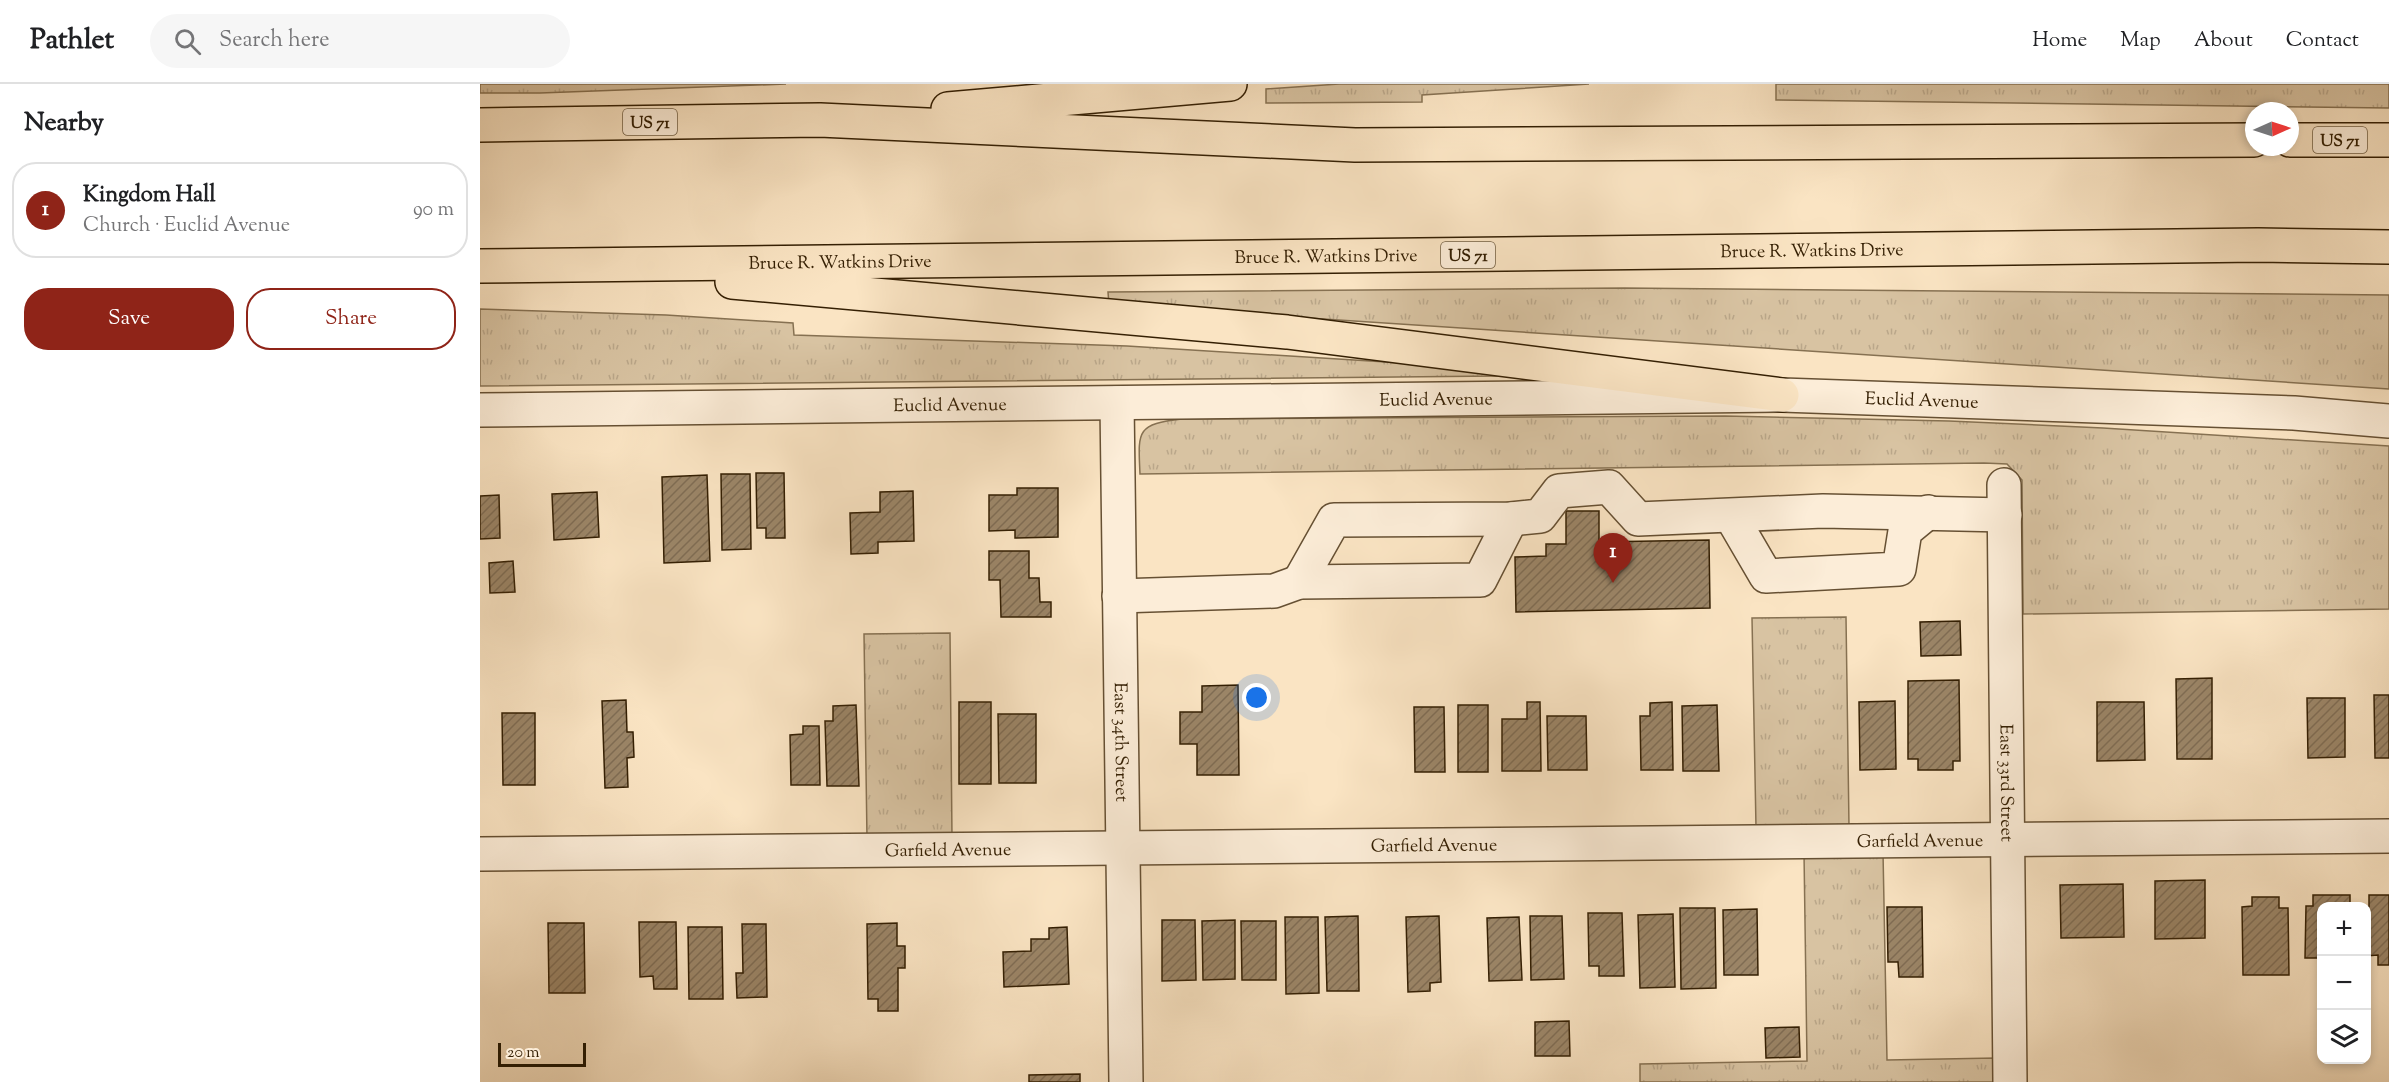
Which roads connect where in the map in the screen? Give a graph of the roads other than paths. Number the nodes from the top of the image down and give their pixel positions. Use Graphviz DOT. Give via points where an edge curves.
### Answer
graph roads {
  1 [pos="1230,84"];
  2 [pos="820,120"];
  3 [pos="480,125"];
  4 [pos="2245,140"];
  5 [pos="2299,140"];
  6 [pos="2389,140"];
  7 [pos="2389,247"];
  8 [pos="480,266"];
  9 [pos="548,266"];
  10 [pos="1782,395"];
  11 [pos="1117,403"];
  12 [pos="480,410"];
  13 [pos="2389,421"];
  14 [pos="1928,512"];
  15 [pos="1731,516"];
  16 [pos="1511,519"];
  17 [pos="1299,582"];
  18 [pos="1119,596"];
  19 [pos="2389,836"];
  20 [pos="2008,838"];
  21 [pos="1123,849"];
  22 [pos="480,854"];
  23 [pos="1126,1082"];
  24 [pos="2010,1082"];
  1 -- 2 [label="highway"];
  2 -- 3 [label="highway, US 71"];
  2 -- 4 [label="highway, US 71" via="1355,145"];
  5 -- 6 [label="highway, US 71"];
  7 -- 9 [label="highway, Bruce R. Watkins Drive / US 71" via="2258,245"];
  8 -- 9 [label="highway, Bruce R. Watkins Drive / US 71"];
  9 -- 10 [label="highway" via="1287,332"];
  10 -- 11 [label="street, Euclid Avenue"];
  10 -- 13 [label="street, Euclid Avenue" via="2294,413"];
  11 -- 12 [label="street, Euclid Avenue"];
  11 -- 18 [label="street, East 34th Street"];
  14 -- 15 [label="street" via="1823,511"];
  14 -- 15 [label="street" via="1905,531 1899,569 1766,576"];
  14 -- 20 [label="street, East 33rd Street" via="1970,515 2005,500"];
  15 -- 16 [label="street" via="1638,519 1609,487 1558,490 1540,516"];
  16 -- 17 [label="street" via="1334,520"];
  16 -- 17 [label="street" via="1480,580"];
  17 -- 18 [label="street" via="1274,591"];
  18 -- 21 [label="street, East 34th Street"];
  19 -- 20 [label="street, Garfield Avenue"];
  20 -- 21 [label="street, Garfield Avenue"];
  20 -- 24 [label="street, East 33rd Street"];
  21 -- 22 [label="street, Garfield Avenue"];
  21 -- 23 [label="street, East 34th Street"];
}
